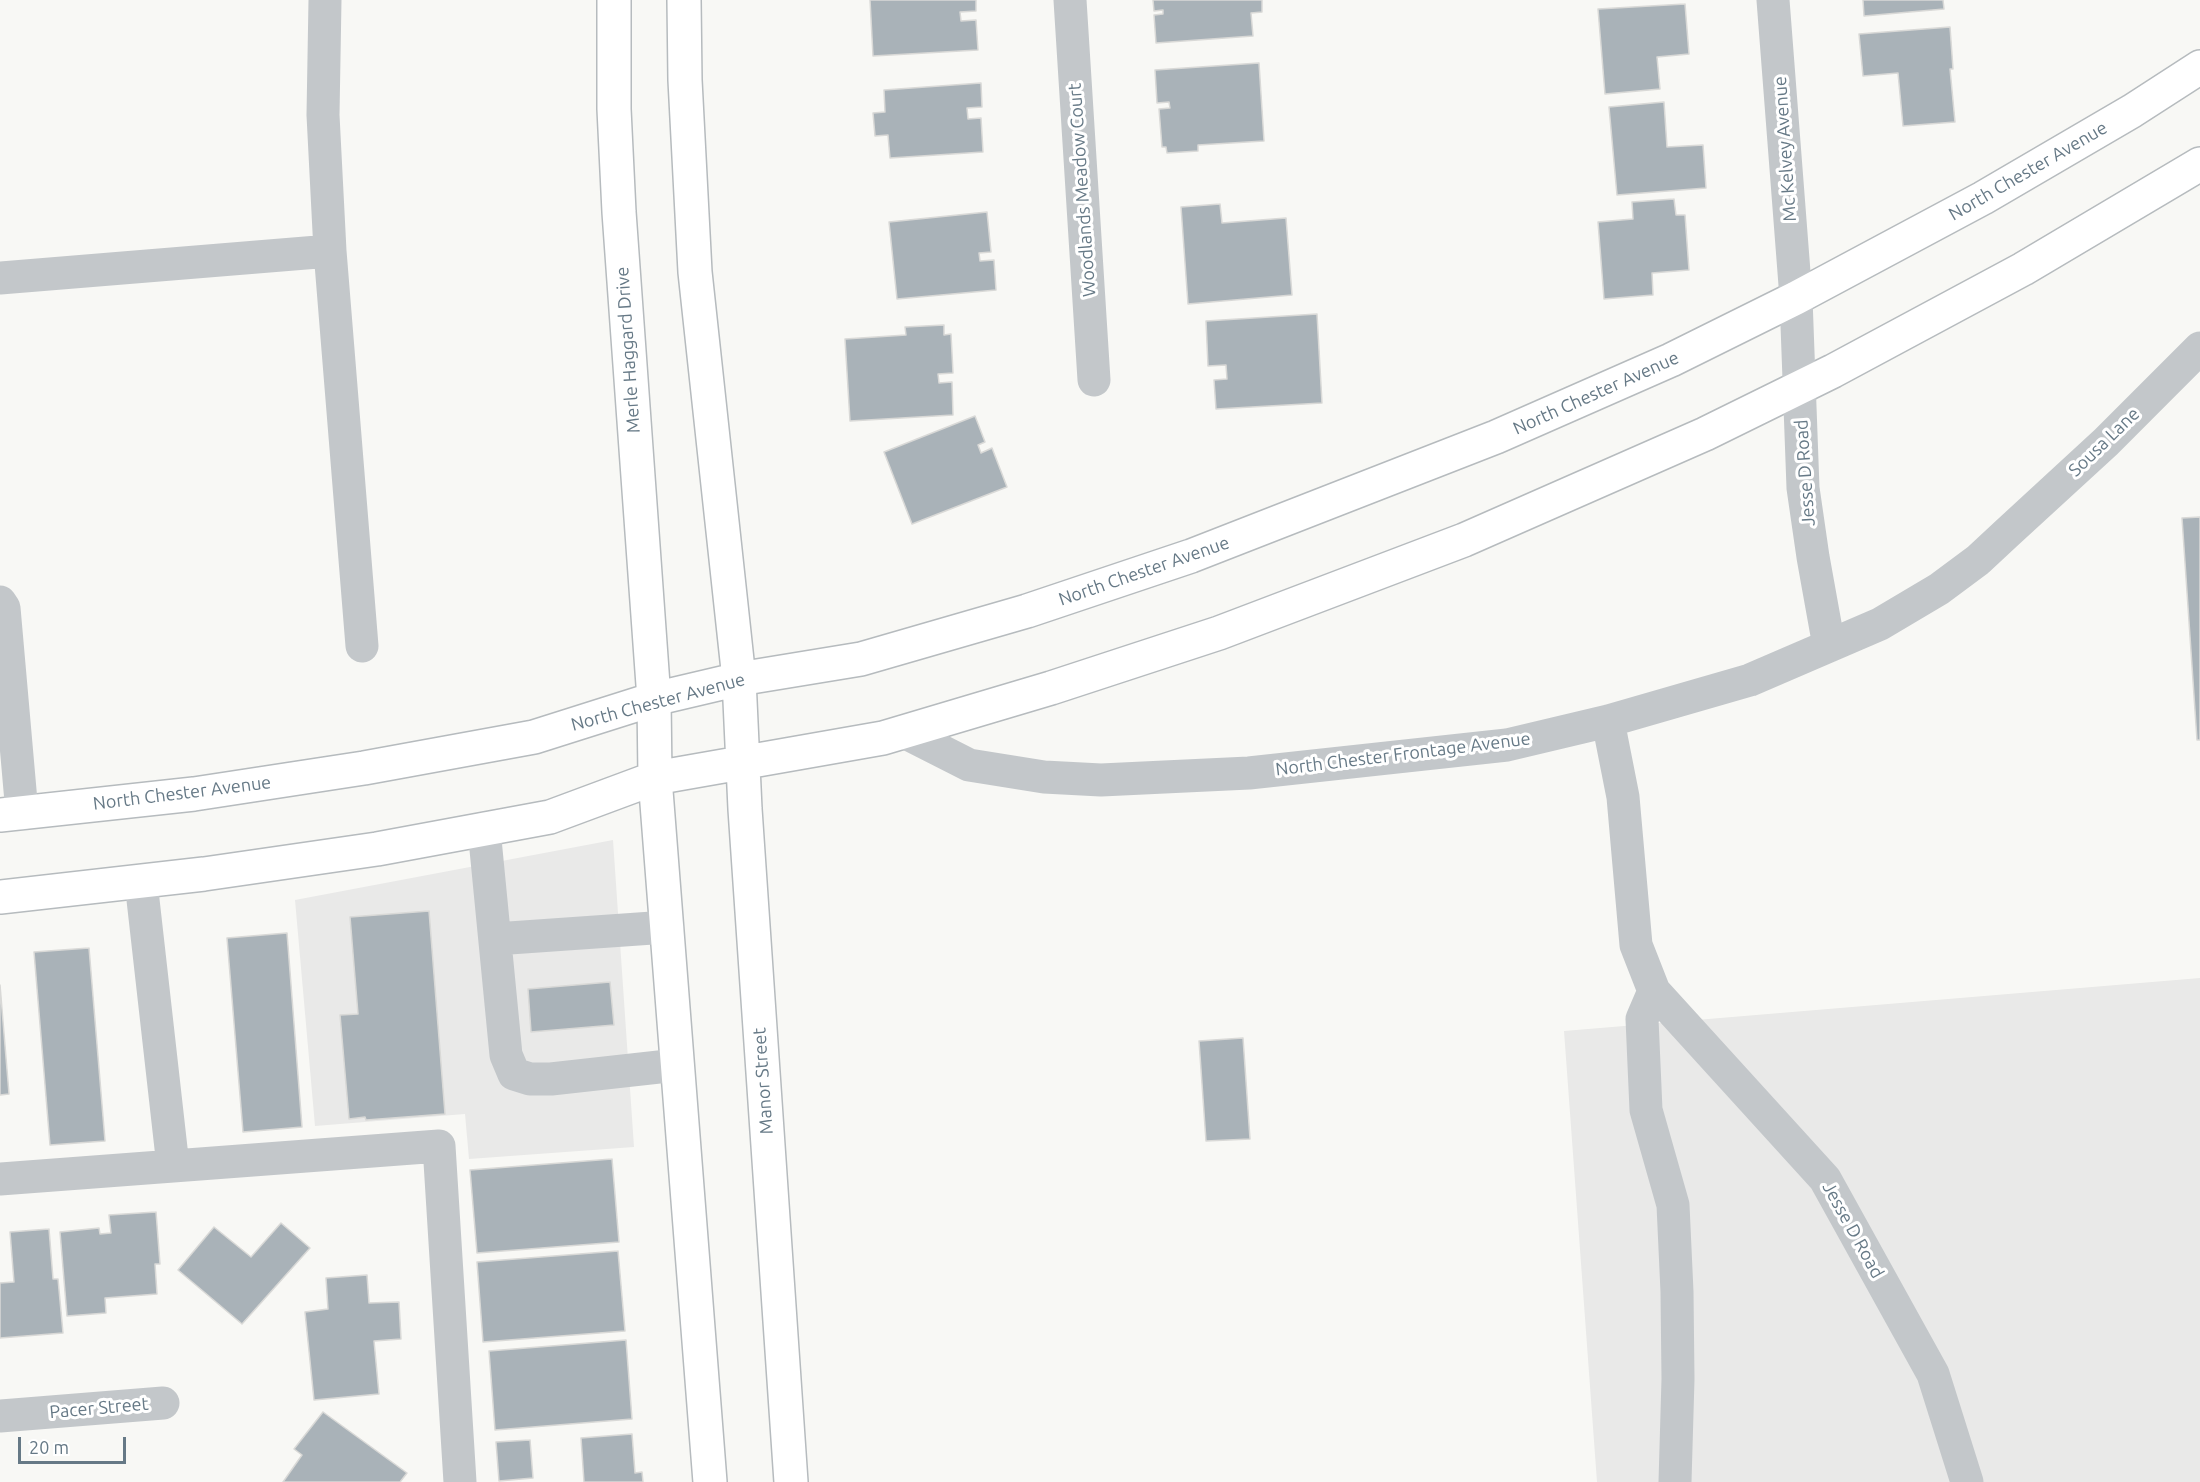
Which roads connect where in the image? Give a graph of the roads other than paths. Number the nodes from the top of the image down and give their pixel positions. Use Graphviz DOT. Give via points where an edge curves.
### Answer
graph roads {
  1 [pos="325,0"];
  2 [pos="614,0"];
  3 [pos="684,0"];
  4 [pos="1070,0"];
  5 [pos="1773,0"];
  6 [pos="2200,67"];
  7 [pos="2200,164"];
  8 [pos="330,251"];
  9 [pos="0,278"];
  10 [pos="1796,298"];
  11 [pos="2200,348"];
  12 [pos="1094,380"];
  13 [pos="1799,387"];
  14 [pos="2007,533"];
  15 [pos="0,602"];
  16 [pos="362,646"];
  17 [pos="1829,646"];
  18 [pos="740,679"];
  19 [pos="654,699"];
  20 [pos="1608,721"];
  21 [pos="904,732"];
  22 [pos="744,762"];
  23 [pos="656,778"];
  24 [pos="11,814"];
  25 [pos="484,829"];
  26 [pos="141,882"];
  27 [pos="0,897"];
  28 [pos="667,927"];
  29 [pos="495,939"];
  30 [pos="1654,991"];
  31 [pos="677,1065"];
  32 [pos="173,1166"];
  33 [pos="0,1179"];
  34 [pos="163,1403"];
  35 [pos="0,1416"];
  36 [pos="460,1482"];
  37 [pos="710,1482"];
  38 [pos="791,1482"];
  39 [pos="1675,1482"];
  40 [pos="1967,1482"];
  1 -- 8 [label="street" via="323,115"];
  2 -- 19 [label="main road, Merle Haggard Drive" via="619,213"];
  3 -- 18 [label="main road" via="695,272"];
  4 -- 12 [label="street, Woodlands Meadow Court"];
  5 -- 10 [label="street, Mc Kelvey Avenue"];
  6 -- 10 [label="main road, North Chester Avenue" via="1983,198"];
  7 -- 13 [label="main road" via="2023,269"];
  8 -- 9 [label="street"];
  8 -- 16 [label="street"];
  10 -- 13 [label="street, Jesse D Road"];
  10 -- 18 [label="main road, North Chester Avenue" via="1671,360 1496,437 1191,556 1027,611 861,659"];
  11 -- 14 [label="street, Sousa Lane"];
  13 -- 17 [label="street, Jesse D Road" via="1803,488"];
  13 -- 21 [label="main road" via="1705,434 1464,540 1218,633"];
  14 -- 17 [label="street, North Chester Frontage Avenue" via="1939,589 1880,624"];
  15 -- 24 [label="street" via="4,608"];
  17 -- 20 [label="street, North Chester Frontage Avenue" via="1750,680"];
  18 -- 19 [label="main road, North Chester Avenue"];
  18 -- 22 [label="main road, Manor Street"];
  19 -- 23 [label="main road"];
  19 -- 24 [label="main road, North Chester Avenue" via="534,737 375,766 194,794"];
  20 -- 21 [label="street, North Chester Frontage Avenue" via="1507,745 1411,757 1101,780 1044,777 969,765"];
  20 -- 30 [label="street, Jesse D Road" via="1623,797 1636,945"];
  21 -- 22 [label="main road"];
  22 -- 23 [label="main road"];
  22 -- 38 [label="main road, Manor Street"];
  23 -- 25 [label="main road" via="550,817"];
  23 -- 28 [label="main road"];
  25 -- 26 [label="main road"];
  25 -- 29 [label="street"];
  26 -- 27 [label="main road"];
  26 -- 32 [label="street"];
  28 -- 29 [label="street"];
  28 -- 31 [label="main road"];
  29 -- 31 [label="street" via="506,1055 514,1074 530,1079 551,1078"];
  30 -- 39 [label="street" via="1642,1020 1646,1110 1673,1204 1678,1358"];
  30 -- 40 [label="street, Jesse D Road" via="1825,1179 1933,1374"];
  31 -- 37 [label="main road"];
  32 -- 33 [label="street"];
  32 -- 36 [label="street" via="438,1146"];
  34 -- 35 [label="street, Pacer Street"];
}
